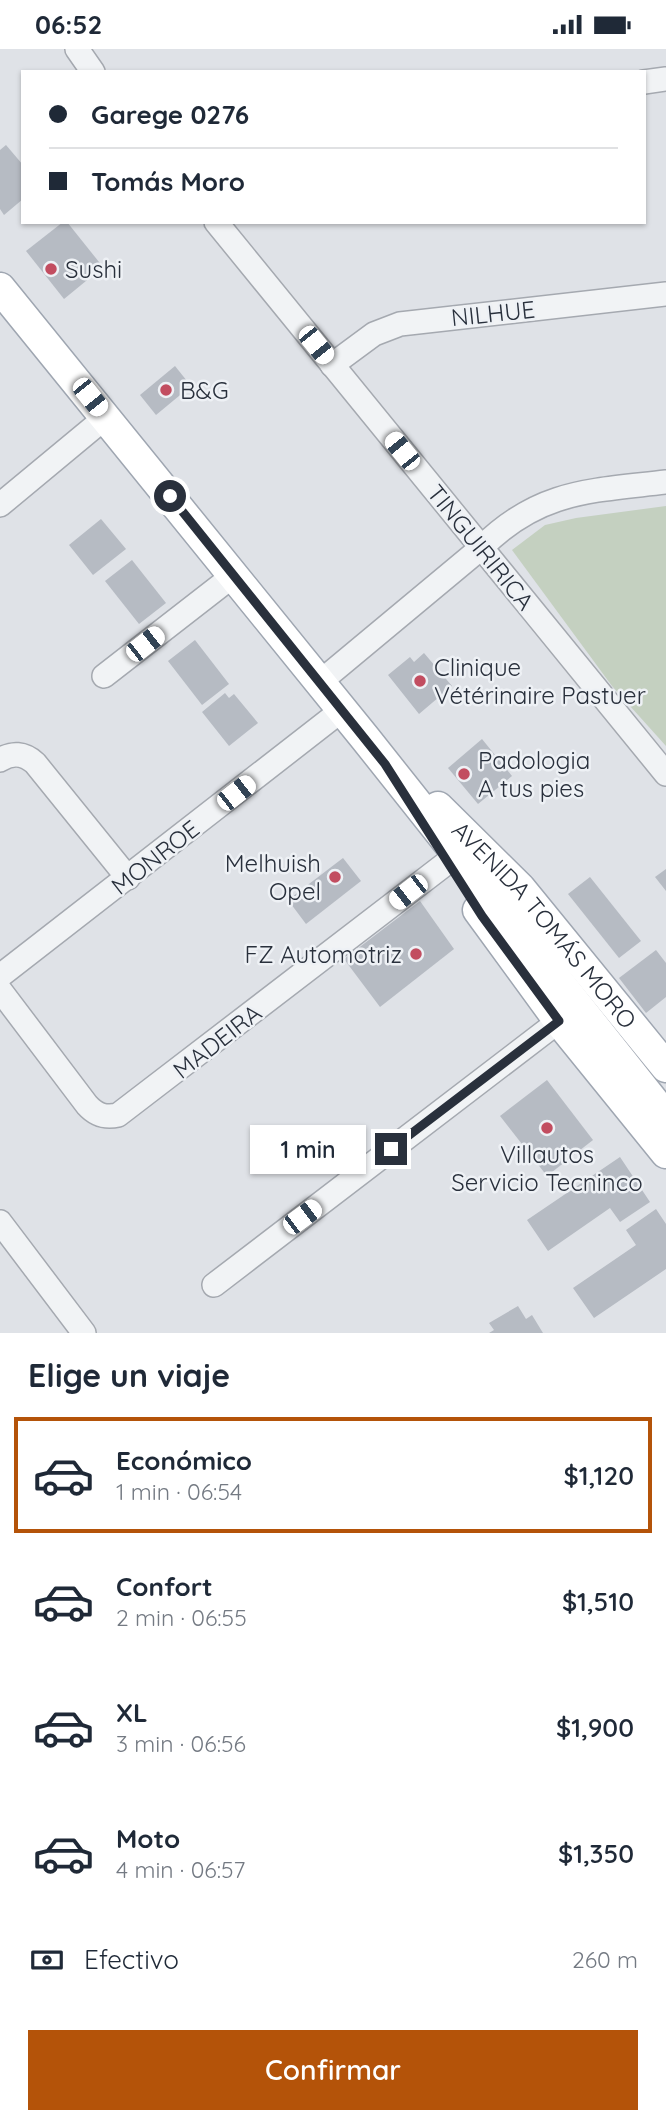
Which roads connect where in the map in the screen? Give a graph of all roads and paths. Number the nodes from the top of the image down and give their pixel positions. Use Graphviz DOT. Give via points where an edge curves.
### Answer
graph roads {
  1 [pos="77,49"];
  2 [pos="92,70"];
  3 [pos="666,79"];
  4 [pos="646,82"];
  5 [pos="218,224"];
  6 [pos="0,288"];
  7 [pos="666,294"];
  8 [pos="332,365"];
  9 [pos="106,417"];
  10 [pos="666,482"];
  11 [pos="0,505"];
  12 [pos="481,548"];
  13 [pos="234,575"];
  14 [pos="104,675"];
  15 [pos="320,683"];
  16 [pos="342,710"];
  17 [pos="0,760"];
  18 [pos="385,764"];
  19 [pos="666,774"];
  20 [pos="452,859"];
  21 [pos="128,878"];
  22 [pos="0,976"];
  23 [pos="0,990"];
  24 [pos="559,1021"];
  25 [pos="666,1067"];
  26 [pos="666,1117"];
  27 [pos="666,1153"];
  28 [pos="0,1222"];
  29 [pos="214,1285"];
  30 [pos="83,1333"];
  1 -- 2 [label="street"];
  3 -- 4 [label="street"];
  5 -- 8 [label="street, TINGUIRIRICA"];
  6 -- 9 [label="main road, AVENIDA TOMÁS MORO"];
  7 -- 8 [label="street, NILHUE" via="400,324 374,334"];
  8 -- 12 [label="street, TINGUIRIRICA"];
  9 -- 11 [label="street"];
  9 -- 13 [label="main road, AVENIDA TOMÁS MORO"];
  10 -- 12 [label="street" via="552,500 515,519"];
  12 -- 15 [label="street"];
  12 -- 19 [label="street, TINGUIRIRICA"];
  13 -- 14 [label="street"];
  13 -- 15 [label="main road, AVENIDA TOMÁS MORO"];
  15 -- 16 [label="main road, AVENIDA TOMÁS MORO"];
  16 -- 18 [label="main road, AVENIDA TOMÁS MORO"];
  16 -- 21 [label="street, MONROE"];
  17 -- 21 [label="street" via="20,754 35,763"];
  18 -- 20 [label="main road, AVENIDA TOMÁS MORO"];
  18 -- 25 [label="main road, AVENIDA TOMÁS MORO" via="451,817 520,888"];
  20 -- 23 [label="street, MADEIRA" via="118,1115 97,1114 87,1105"];
  20 -- 24 [label="main road, AVENIDA TOMÁS MORO" via="503,947"];
  20 -- 26 [label="main road, AVENIDA TOMÁS MORO"];
  21 -- 22 [label="street, MONROE"];
  24 -- 27 [label="main road, AVENIDA TOMÁS MORO"];
  24 -- 29 [label="street"];
  28 -- 30 [label="street"];
}
